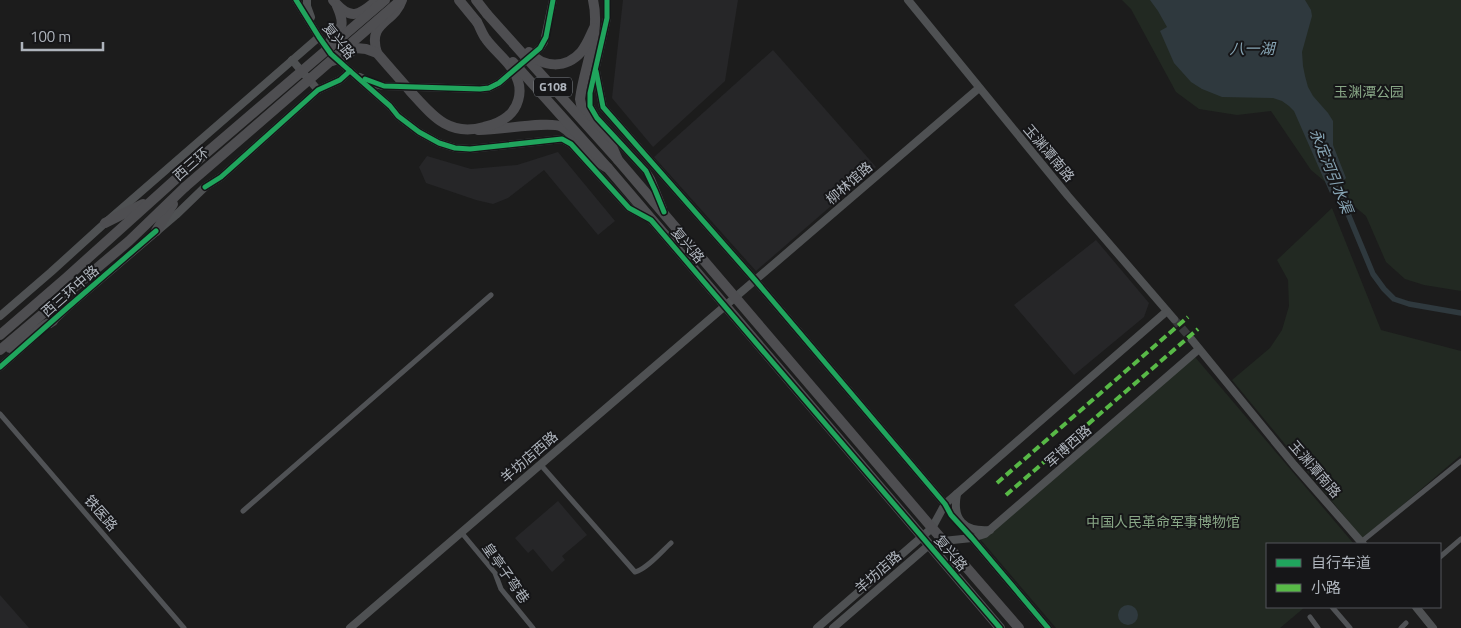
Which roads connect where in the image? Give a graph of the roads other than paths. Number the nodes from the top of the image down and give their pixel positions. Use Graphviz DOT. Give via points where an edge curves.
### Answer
graph roads {
  1 [pos="296,0"];
  2 [pos="307,0"];
  3 [pos="377,0"];
  4 [pos="385,0"];
  5 [pos="402,0"];
  6 [pos="459,0"];
  7 [pos="476,0"];
  8 [pos="553,0"];
  9 [pos="593,0"];
  10 [pos="606,0"];
  11 [pos="908,0"];
  12 [pos="335,3"];
  13 [pos="488,14"];
  14 [pos="478,22"];
  15 [pos="594,28"];
  16 [pos="319,37"];
  17 [pos="377,53"];
  18 [pos="328,56"];
  19 [pos="292,60"];
  20 [pos="350,71"];
  21 [pos="596,71"];
  22 [pos="979,88"];
  23 [pos="318,90"];
  24 [pos="472,130"];
  25 [pos="618,160"];
  26 [pos="608,168"];
  27 [pos="183,188"];
  28 [pos="153,199"];
  29 [pos="664,212"];
  30 [pos="651,220"];
  31 [pos="105,223"];
  32 [pos="156,231"];
  33 [pos="755,280"];
  34 [pos="491,295"];
  35 [pos="735,297"];
  36 [pos="725,306"];
  37 [pos="1167,311"];
  38 [pos="0,316"];
  39 [pos="1174,319"];
  40 [pos="53,321"];
  41 [pos="0,335"];
  42 [pos="1192,340"];
  43 [pos="1199,349"];
  44 [pos="0,350"];
  45 [pos="0,353"];
  46 [pos="0,367"];
  47 [pos="0,414"];
  48 [pos="1461,461"];
  49 [pos="540,464"];
  50 [pos="957,494"];
  51 [pos="945,504"];
  52 [pos="243,511"];
  53 [pos="932,528"];
  54 [pos="990,530"];
  55 [pos="461,532"];
  56 [pos="972,538"];
  57 [pos="1461,539"];
  58 [pos="943,540"];
  59 [pos="925,541"];
  60 [pos="671,543"];
  61 [pos="1362,543"];
  62 [pos="1441,556"];
  63 [pos="1333,608"];
  64 [pos="1417,608"];
  65 [pos="1310,617"];
  66 [pos="1406,623"];
  67 [pos="184,628"];
  68 [pos="350,628"];
  69 [pos="533,628"];
  70 [pos="817,628"];
  71 [pos="833,628"];
  72 [pos="1000,628"];
  73 [pos="1019,628"];
  74 [pos="1048,628"];
  75 [pos="1318,628"];
  76 [pos="1350,628"];
  77 [pos="1401,628"];
  78 [pos="1433,628"];
  1 -- 16 [label="street, 复兴路"];
  2 -- 16 [label="street"];
  3 -- 12 [label="highway" via="358,13 345,12"];
  4 -- 18 [label="highway, 西三环, bridge"];
  5 -- 17 [label="highway" via="399,9 376,32"];
  5 -- 18 [label="highway, 西三环, bridge"];
  6 -- 14 [label="highway, 复兴路 / G108"];
  7 -- 13 [label="highway, 复兴路 / G108"];
  8 -- 20 [label="street" via="546,37 540,48 507,78 489,88 384,86"];
  9 -- 15 [label="highway"];
  10 -- 21 [label="street, 复兴路" via="607,18"];
  11 -- 22 [label="street, 玉渊潭南路"];
  12 -- 18 [label="highway, bridge" via="342,23 330,41"];
  13 -- 15 [label="highway, bridge" via="504,23 534,58 548,64 563,63 576,57"];
  13 -- 25 [label="highway, 复兴路 / G108, bridge"];
  14 -- 24 [label="highway, bridge" via="485,38 516,75 520,90 511,113 500,122"];
  14 -- 26 [label="highway, 复兴路 / G108, bridge"];
  15 -- 25 [label="highway, bridge" via="581,104 585,114 611,144"];
  16 -- 19 [label="street, 西三环中路"];
  16 -- 20 [label="street, 复兴路" via="331,54"];
  17 -- 18 [label="highway, bridge" via="356,48 344,57"];
  17 -- 24 [label="highway, bridge" via="436,118 452,127"];
  18 -- 27 [label="highway, 西三环, bridge"];
  18 -- 28 [label="highway, 西三环, bridge"];
  19 -- 23 [label="street"];
  19 -- 31 [label="street, 西三环中路"];
  20 -- 23 [label="street, 西三环中路" via="340,80"];
  20 -- 30 [label="street, 复兴路" via="402,120 439,143 470,149 562,139 571,144 628,208"];
  21 -- 29 [label="street, 复兴路" via="589,100 593,112 651,179"];
  21 -- 33 [label="street, 复兴路" via="603,107"];
  22 -- 33 [label="street, 柳林馆路"];
  22 -- 37 [label="street, 玉渊潭南路"];
  23 -- 32 [label="street, 西三环中路"];
  24 -- 26 [label="highway, bridge" via="557,125 564,128 592,158"];
  25 -- 29 [label="highway, 复兴路 / G108"];
  26 -- 30 [label="highway, 复兴路 / G108"];
  27 -- 32 [label="highway"];
  27 -- 44 [label="highway, 西三环" via="129,241"];
  28 -- 31 [label="highway"];
  28 -- 41 [label="highway, 西三环"];
  29 -- 35 [label="highway, 复兴路 / G108"];
  30 -- 36 [label="highway, 复兴路 / G108"];
  31 -- 38 [label="street, 西三环中路"];
  32 -- 40 [label="street, 西三环中路"];
  33 -- 35 [label="street, 柳林馆路"];
  33 -- 51 [label="street, 复兴路"];
  34 -- 52 [label="street"];
  35 -- 36 [label="street, 羊坊店西路"];
  35 -- 53 [label="highway, 复兴路 / G108"];
  36 -- 49 [label="street, 羊坊店西路"];
  36 -- 59 [label="highway, 复兴路 / G108"];
  37 -- 39 [label="street, 玉渊潭南路"];
  37 -- 50 [label="street"];
  40 -- 45 [label="highway"];
  40 -- 46 [label="street, 西三环中路"];
  42 -- 43 [label="street, 玉渊潭南路"];
  43 -- 54 [label="street, 军博西路"];
  43 -- 61 [label="street, 玉渊潭南路"];
  47 -- 67 [label="street, 铁医路"];
  48 -- 61 [label="street"];
  49 -- 55 [label="street, 羊坊店西路"];
  49 -- 60 [label="street" via="635,572 644,568"];
  50 -- 51 [label="street"];
  50 -- 54 [label="street" via="955,510 963,524 978,530"];
  51 -- 53 [label="street"];
  53 -- 58 [label="highway, 复兴路 / G108"];
  53 -- 59 [label="street"];
  54 -- 56 [label="street, 军博西路"];
  55 -- 68 [label="street, 羊坊店西路"];
  55 -- 69 [label="street, 皇亭子弯巷" via="495,573 501,589"];
  56 -- 58 [label="street, 军博西路"];
  56 -- 74 [label="street, 复兴路"];
  57 -- 62 [label="street"];
  58 -- 59 [label="street, 羊坊店路"];
  58 -- 73 [label="highway, 复兴路 / G108"];
  59 -- 70 [label="street, 羊坊店路"];
  59 -- 71 [label="street, 羊坊店路"];
  59 -- 72 [label="highway, 复兴路 / G108"];
  63 -- 76 [label="street"];
  64 -- 78 [label="street"];
  65 -- 75 [label="street"];
  66 -- 77 [label="street"];
}
